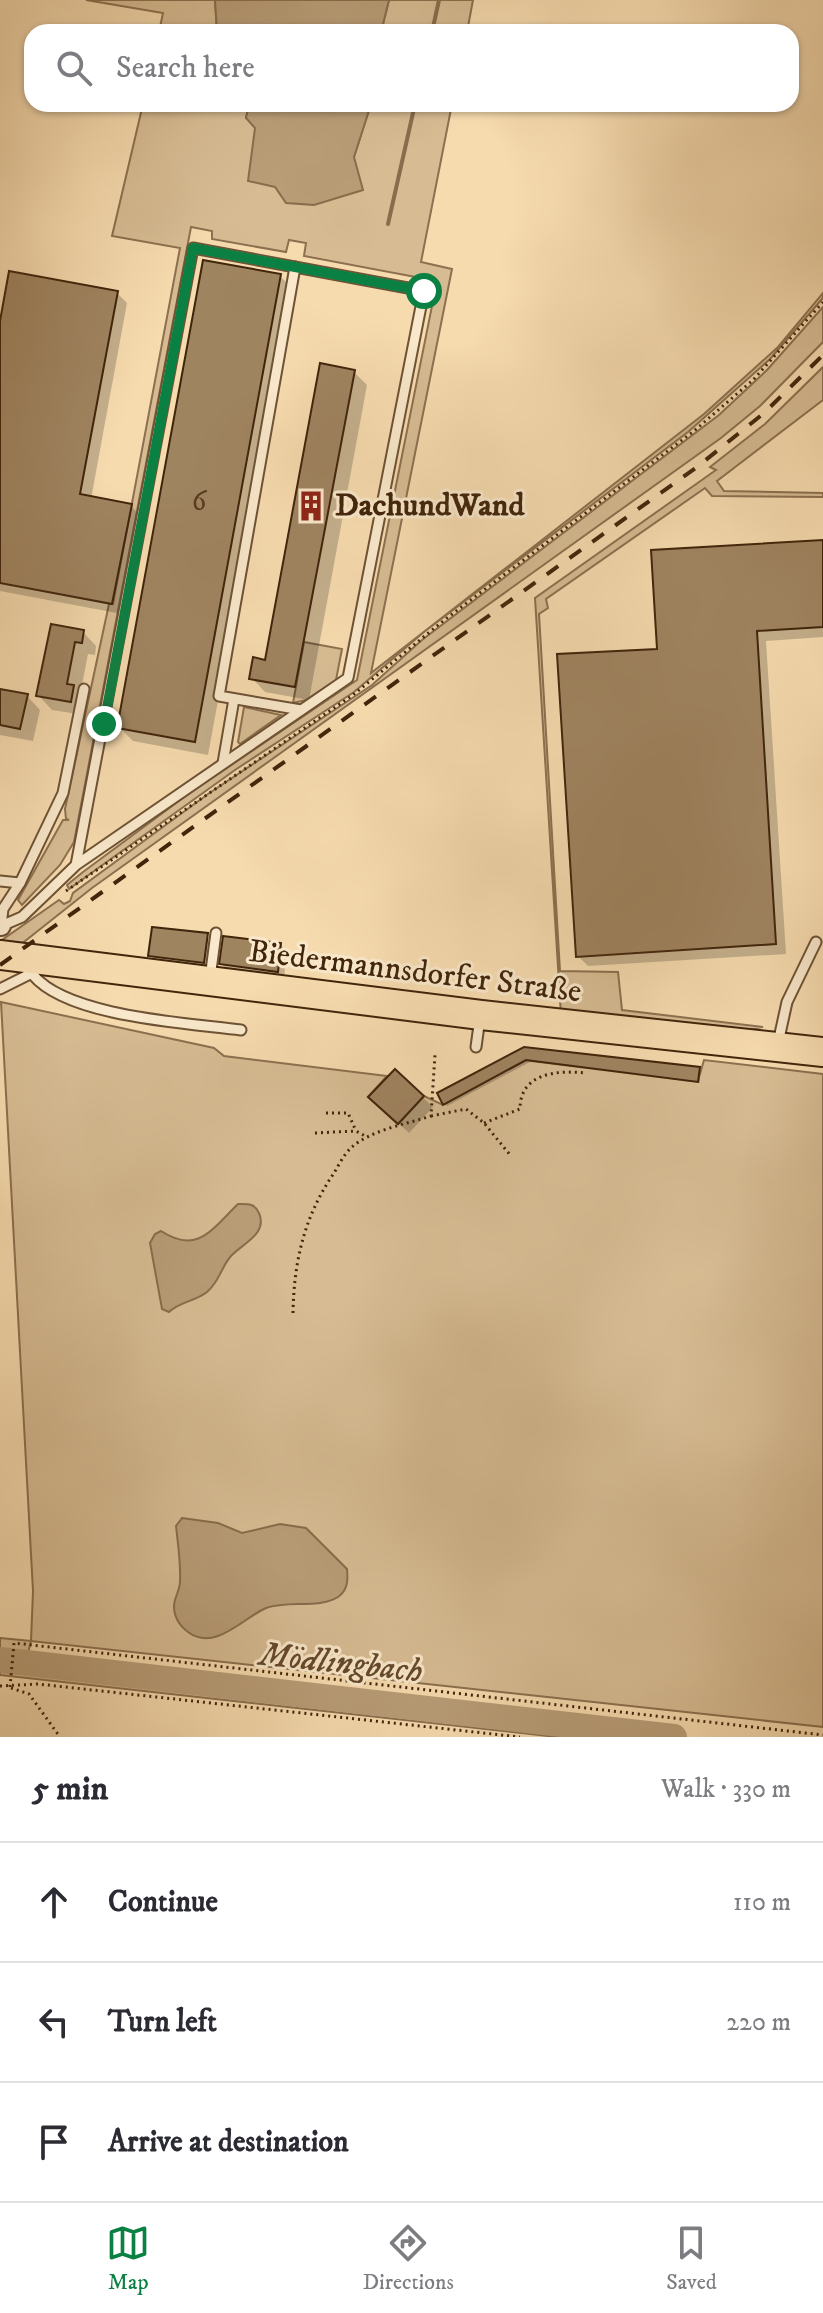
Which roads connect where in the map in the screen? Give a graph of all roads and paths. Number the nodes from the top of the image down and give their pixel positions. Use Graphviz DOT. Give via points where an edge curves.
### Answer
graph roads {
  1 [pos="295,267"];
  2 [pos="823,302"];
  3 [pos="84,689"];
  4 [pos="234,699"];
  5 [pos="301,710"];
  6 [pos="223,763"];
  7 [pos="76,865"];
  8 [pos="0,881"];
  9 [pos="20,883"];
  10 [pos="50,893"];
  11 [pos="0,926"];
  12 [pos="216,933"];
  13 [pos="816,942"];
  14 [pos="0,955"];
  15 [pos="34,968"];
  16 [pos="209,982"];
  17 [pos="0,989"];
  18 [pos="481,1015"];
  19 [pos="241,1030"];
  20 [pos="777,1046"];
  21 [pos="476,1047"];
  22 [pos="823,1052"];
  23 [pos="435,1055"];
  24 [pos="585,1073"];
  25 [pos="326,1113"];
  26 [pos="431,1116"];
  27 [pos="484,1123"];
  28 [pos="356,1131"];
  29 [pos="315,1133"];
  30 [pos="367,1137"];
  31 [pos="511,1156"];
  32 [pos="293,1313"];
  33 [pos="0,1686"];
  34 [pos="10,1687"];
  35 [pos="823,1735"];
  36 [pos="60,1737"];
  37 [pos="520,1737"];
  1 -- 4 [label="lane" via="219,696"];
  1 -- 5 [label="lane" via="424,291 348,678"];
  1 -- 7 [label="lane" via="193,248"];
  2 -- 10 [label="path" via="722,407 375,679 71,891"];
  3 -- 9 [label="lane" via="63,793"];
  4 -- 5 [label="lane"];
  4 -- 6 [label="lane"];
  5 -- 6 [label="lane"];
  6 -- 7 [label="lane"];
  7 -- 10 [label="lane"];
  8 -- 9 [label="lane"];
  9 -- 11 [label="lane" via="3,909"];
  10 -- 11 [label="lane" via="22,917"];
  12 -- 16 [label="lane"];
  13 -- 20 [label="lane" via="787,1002"];
  14 -- 15 [label="main road, Biedermannsdorfer Straße"];
  15 -- 16 [label="main road, Biedermannsdorfer Straße"];
  15 -- 17 [label="lane"];
  15 -- 19 [label="lane" via="43,987 112,1013"];
  16 -- 18 [label="main road, Biedermannsdorfer Straße"];
  18 -- 20 [label="main road, Biedermannsdorfer Straße"];
  18 -- 21 [label="lane"];
  20 -- 22 [label="main road, Biedermannsdorfer Straße"];
  23 -- 26 [label="path"];
  24 -- 27 [label="path" via="550,1072 526,1085 520,1109"];
  25 -- 28 [label="path" via="348,1113"];
  26 -- 27 [label="path" via="466,1109"];
  26 -- 30 [label="path"];
  27 -- 31 [label="path"];
  28 -- 29 [label="path"];
  28 -- 30 [label="path"];
  30 -- 32 [label="path" via="350,1148 305,1225"];
  33 -- 34 [label="path"];
  34 -- 35 [label="path" via="14,1643"];
  34 -- 36 [label="path" via="29,1694"];
  34 -- 37 [label="path" via="38,1684"];
}
